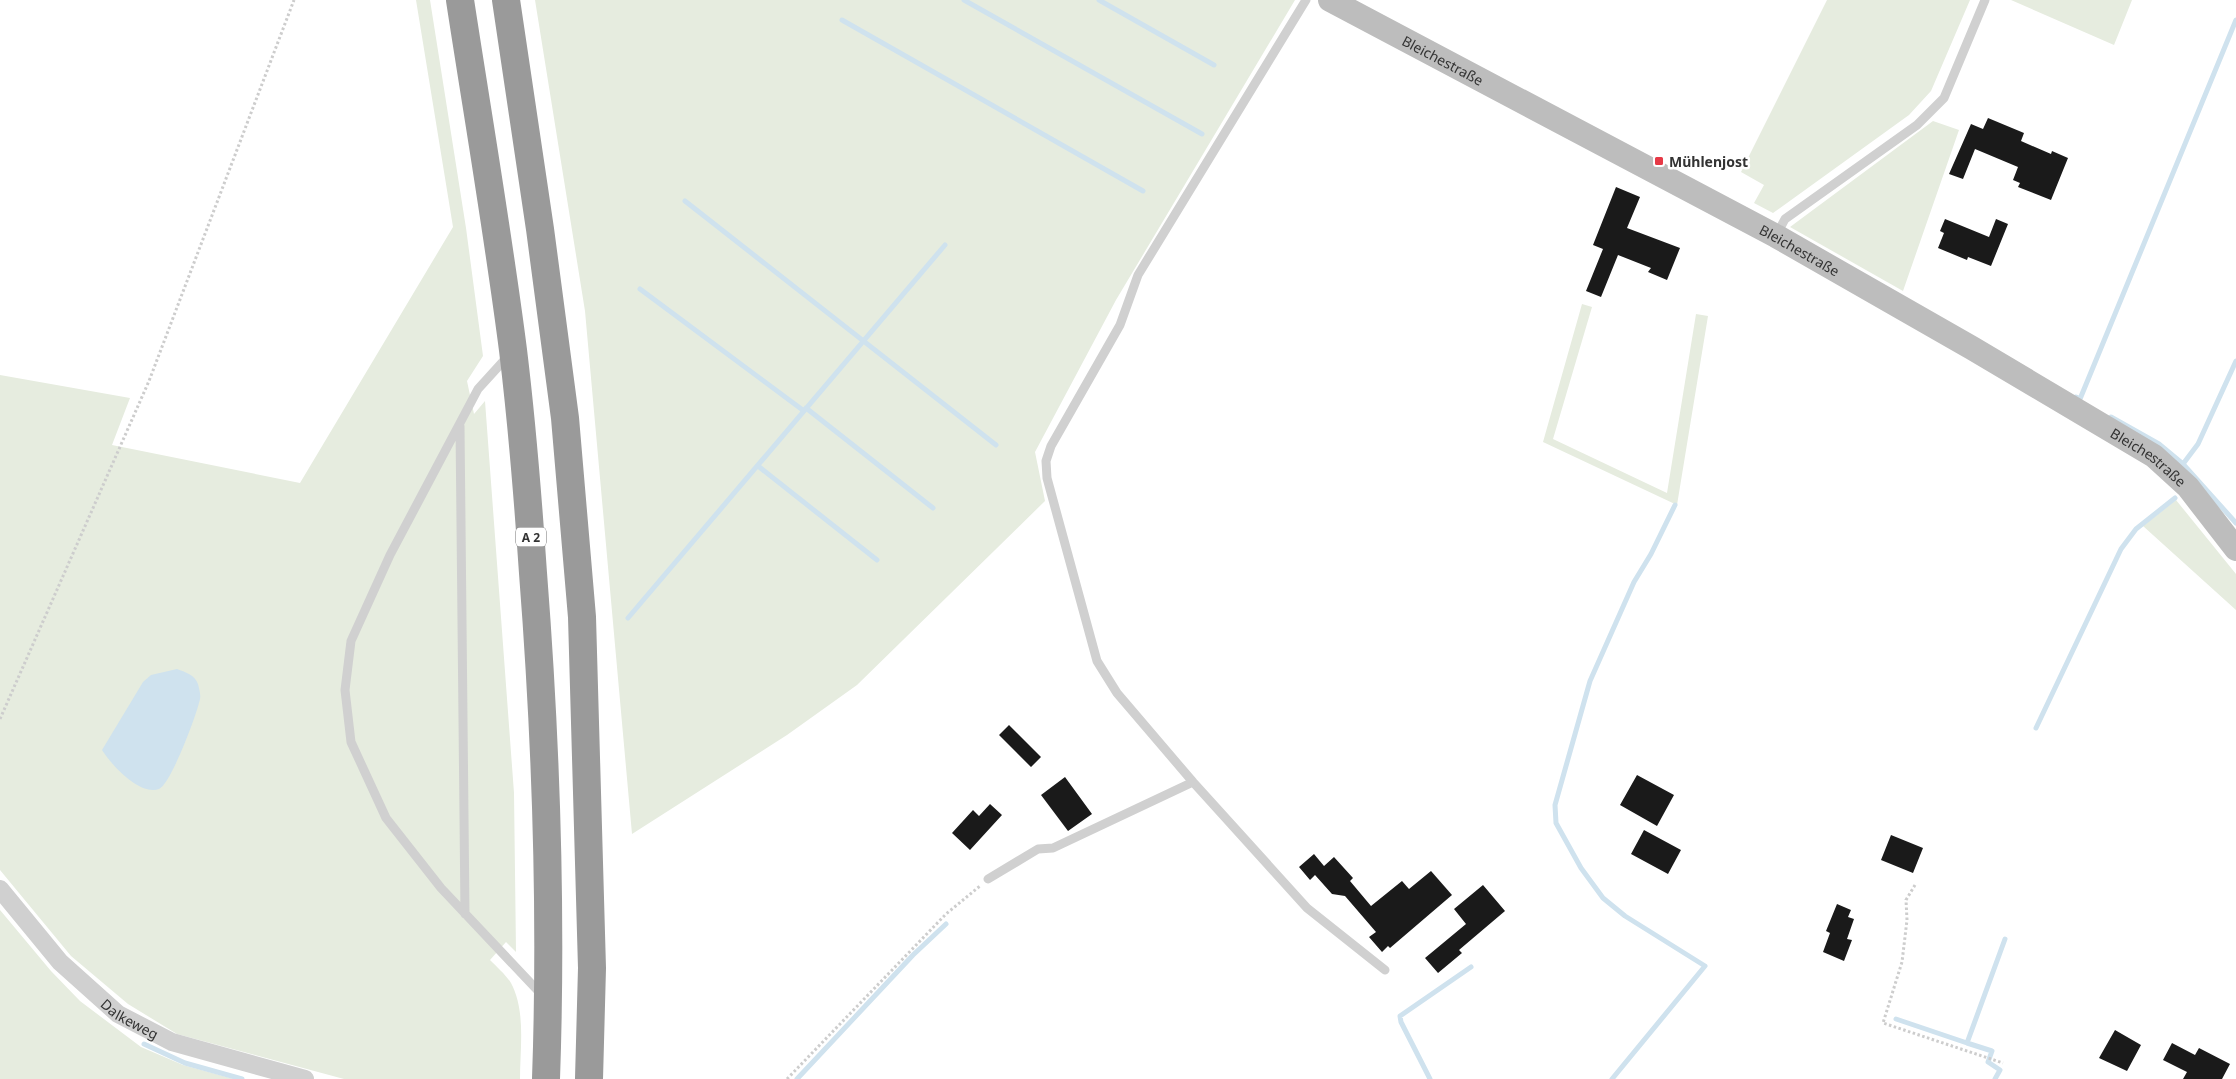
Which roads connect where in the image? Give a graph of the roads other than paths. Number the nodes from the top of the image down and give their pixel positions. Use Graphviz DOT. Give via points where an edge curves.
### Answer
graph roads {
  1 [pos="460,0"];
  2 [pos="506,0"];
  3 [pos="1306,0"];
  4 [pos="1330,0"];
  5 [pos="1985,0"];
  6 [pos="1776,236"];
  7 [pos="513,350"];
  8 [pos="460,423"];
  9 [pos="2236,549"];
  10 [pos="1193,782"];
  11 [pos="988,879"];
  12 [pos="0,889"];
  13 [pos="465,914"];
  14 [pos="1385,970"];
  15 [pos="549,1002"];
  16 [pos="305,1079"];
  17 [pos="546,1079"];
  18 [pos="589,1079"];
  1 -- 7 [label="highway, A 2"];
  2 -- 18 [label="highway" via="565,418 582,617 592,968"];
  3 -- 10 [label="lane" via="1138,275 1120,324 1046,460 1047,478 1097,661 1117,693"];
  4 -- 6 [label="street, Bleichestraße"];
  5 -- 6 [label="lane" via="1944,98 1917,125 1785,219"];
  6 -- 9 [label="street, Bleichestraße" via="2154,456 2188,487"];
  7 -- 8 [label="lane" via="478,389"];
  7 -- 15 [label="highway, A 2" via="538,630 547,816"];
  8 -- 13 [label="lane"];
  8 -- 13 [label="lane" via="390,555 351,641 345,690 351,742 386,818"];
  10 -- 11 [label="lane" via="1053,848 1038,849"];
  10 -- 14 [label="lane" via="1307,908"];
  12 -- 16 [label="street, Dalkeweg" via="60,962 118,1014 172,1042"];
  13 -- 15 [label="lane"];
  15 -- 17 [label="highway, A 2"];
}
